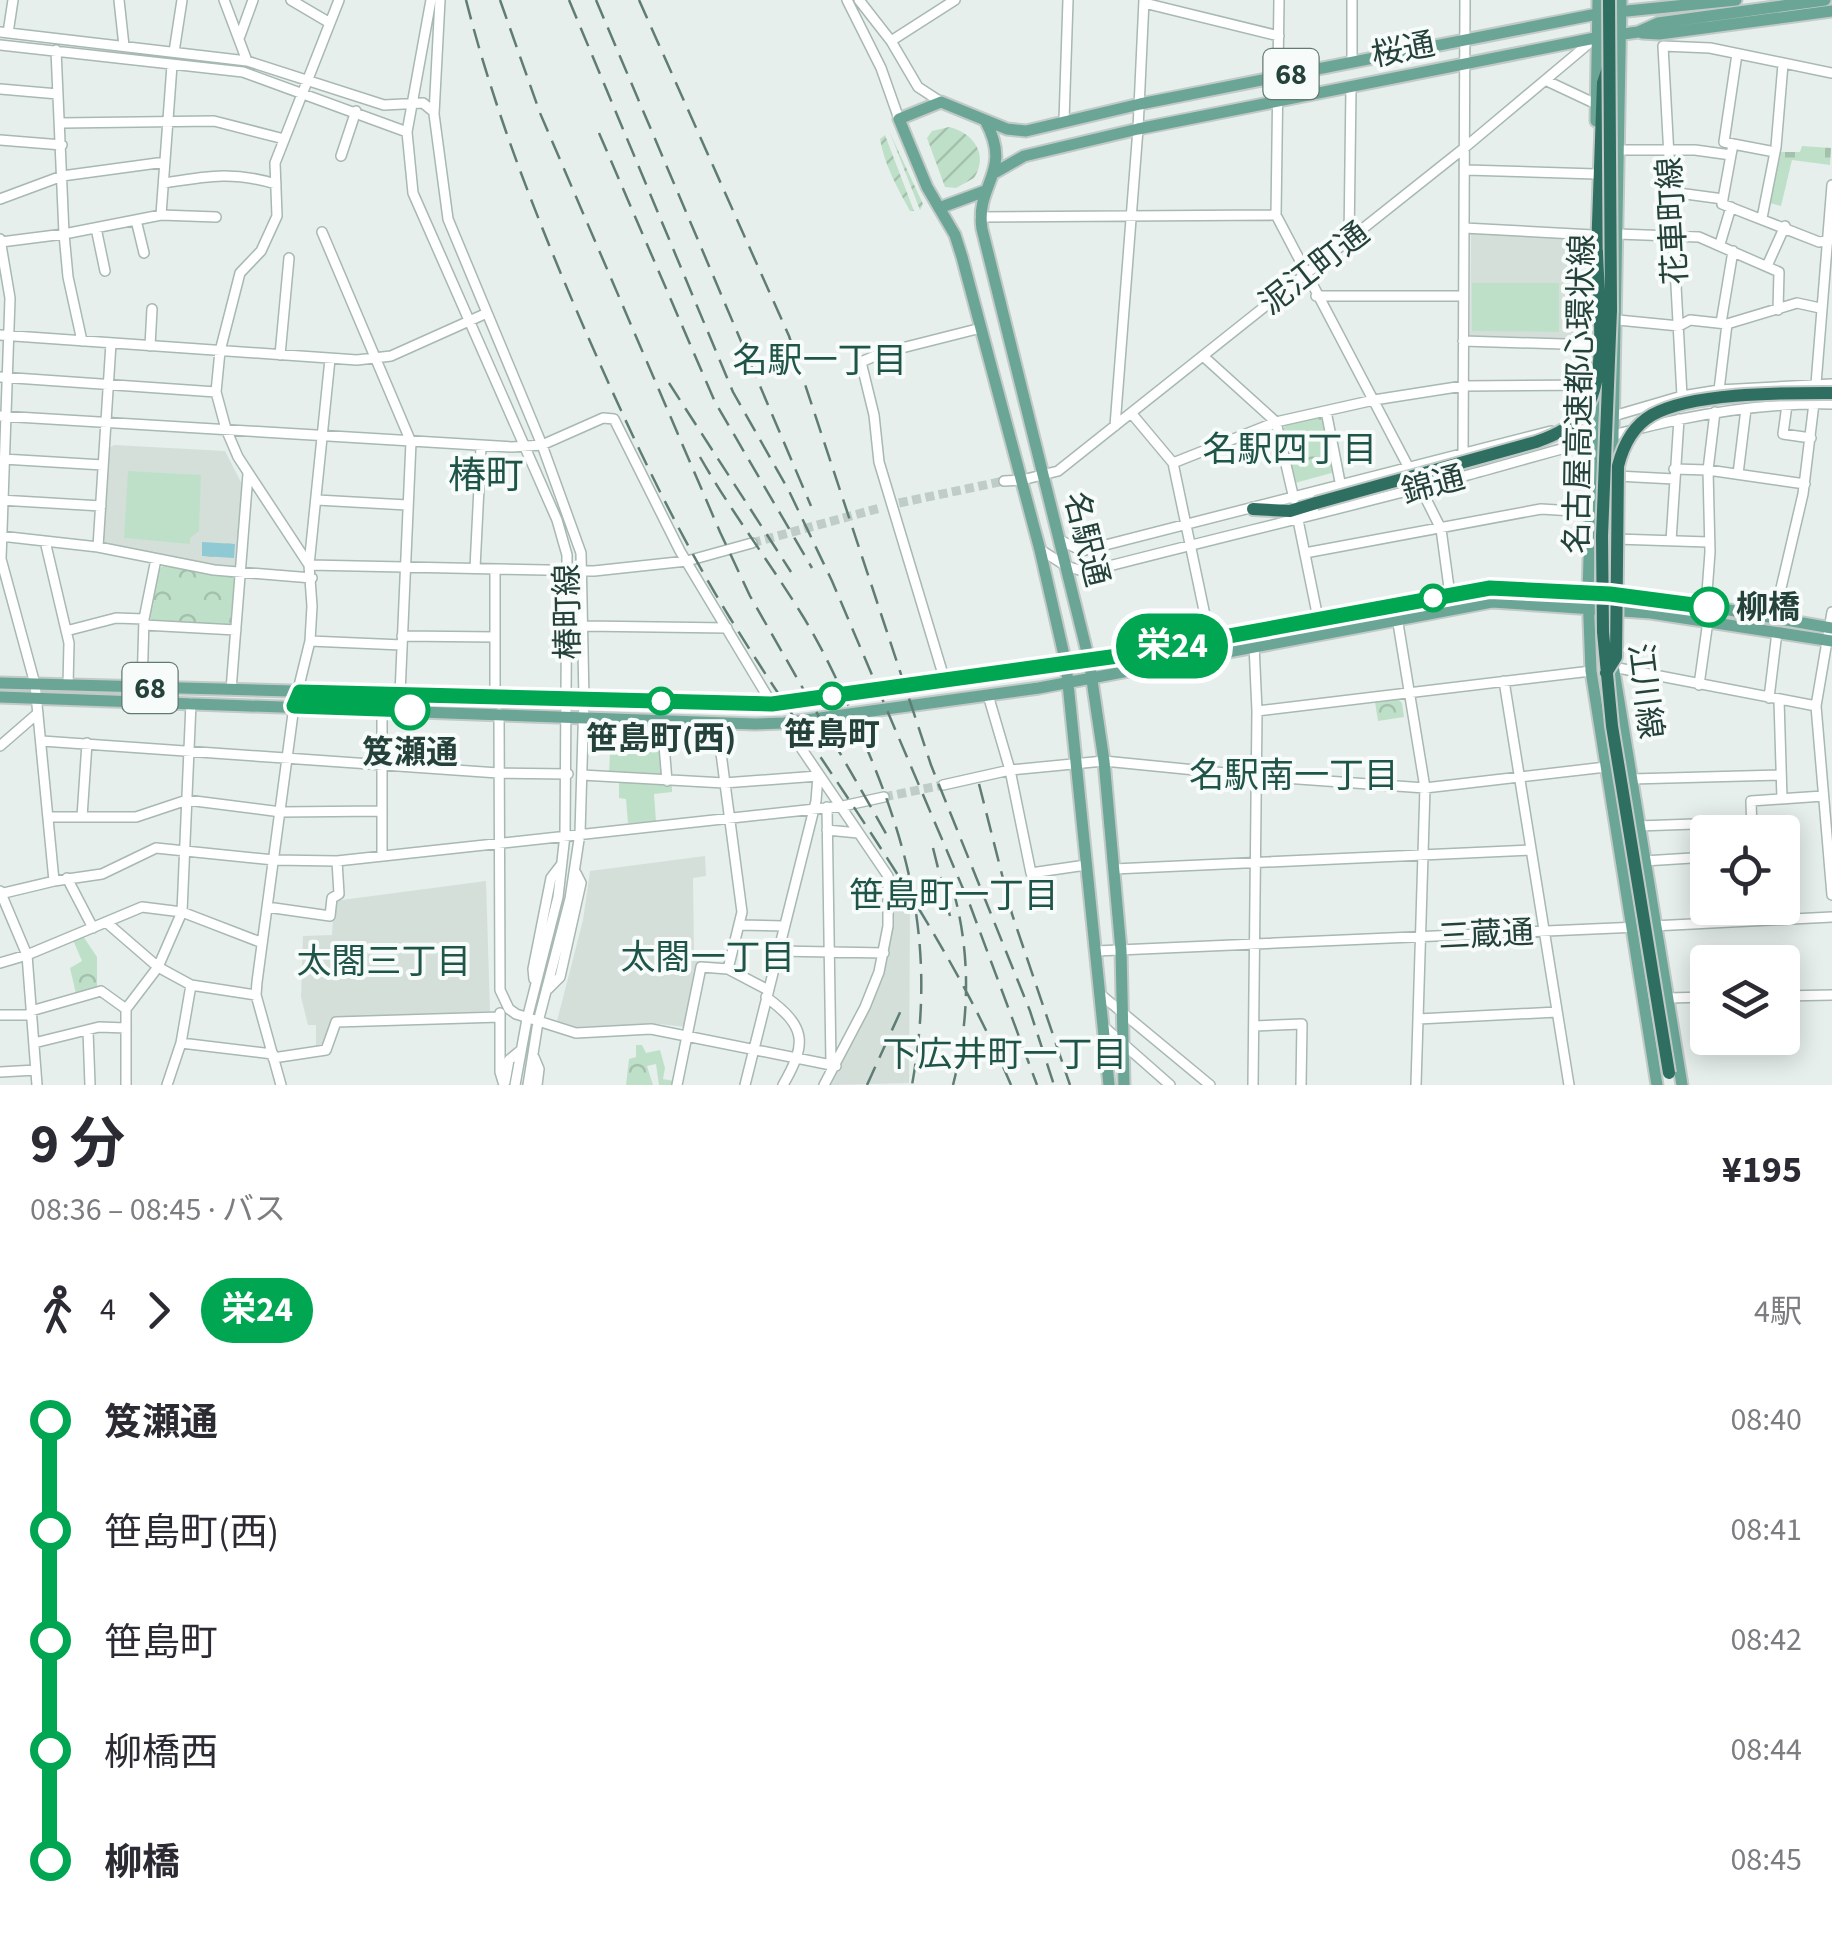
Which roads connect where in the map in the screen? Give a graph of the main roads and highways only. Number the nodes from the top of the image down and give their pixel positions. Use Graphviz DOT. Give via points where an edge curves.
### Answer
graph roads {
  1 [pos="1598,0"];
  2 [pos="1609,0"];
  3 [pos="1655,0"];
  4 [pos="1736,0"];
  5 [pos="1825,0"];
  6 [pos="1621,6"];
  7 [pos="1637,8"];
  8 [pos="1715,11"];
  9 [pos="1832,11"];
  10 [pos="1598,14"];
  11 [pos="1620,34"];
  12 [pos="1595,38"];
  13 [pos="1609,65"];
  14 [pos="986,122"];
  15 [pos="996,172"];
  16 [pos="985,191"];
  17 [pos="939,208"];
  18 [pos="1832,393"];
  19 [pos="1253,510"];
  20 [pos="1588,594"];
  21 [pos="1610,594"];
  22 [pos="1588,608"];
  23 [pos="1610,609"];
  24 [pos="1830,634"];
  25 [pos="1089,660"];
  26 [pos="1066,664"];
  27 [pos="1609,670"];
  28 [pos="1093,678"];
  29 [pos="0,682"];
  30 [pos="1068,683"];
  31 [pos="0,697"];
  32 [pos="1670,1081"];
  33 [pos="1109,1085"];
  34 [pos="1124,1085"];
  35 [pos="1657,1085"];
  36 [pos="1682,1085"];
  1 -- 10 [label="main road, 江川線"];
  2 -- 13 [label="highway, 名古屋高速都心環状線, bridge"];
  3 -- 7 [label="main road, 68"];
  4 -- 8 [label="main road, 桜通 / 68"];
  5 -- 8 [label="main road, 桜通 / 68"];
  6 -- 7 [label="main road, 桜通 / 68"];
  6 -- 10 [label="main road, 桜通 / 68"];
  6 -- 11 [label="main road, 江川線"];
  7 -- 8 [label="main road, 桜通 / 68"];
  8 -- 9 [label="main road, 68"];
  8 -- 11 [label="main road, 桜通 / 68"];
  10 -- 12 [label="main road, 江川線"];
  10 -- 14 [label="main road, 桜通 / 68" via="1017,131"];
  11 -- 12 [label="main road, 桜通 / 68"];
  11 -- 21 [label="main road, 江川線"];
  12 -- 15 [label="main road, 桜通 / 68" via="1138,129 1024,156"];
  12 -- 20 [label="main road, 江川線"];
  13 -- 19 [label="highway, bridge" via="1600,137 1598,365 1586,408 1568,428 1536,442 1290,511"];
  13 -- 27 [label="highway, 名古屋高速都心環状線, bridge" via="1611,310 1602,552"];
  14 -- 15 [label="main road" via="996,144"];
  14 -- 17 [label="main road, 名駅通 / 68" via="941,102 899,119"];
  15 -- 16 [label="main road, 名駅通"];
  16 -- 17 [label="main road"];
  16 -- 25 [label="main road, 名駅通" via="980,217"];
  17 -- 26 [label="main road, 名駅通" via="955,235 981,328"];
  18 -- 27 [label="highway, bridge" via="1714,400 1664,410 1640,424 1618,466 1616,657"];
  20 -- 21 [label="main road"];
  20 -- 22 [label="main road, 江川線"];
  20 -- 25 [label="main road" via="1490,588"];
  21 -- 23 [label="main road, 江川線"];
  21 -- 24 [label="main road" via="1774,618"];
  22 -- 23 [label="main road"];
  22 -- 28 [label="main road" via="1492,602"];
  22 -- 35 [label="main road, 江川線" via="1590,671"];
  23 -- 24 [label="main road"];
  23 -- 27 [label="main road, 江川線"];
  25 -- 26 [label="main road"];
  25 -- 28 [label="main road, 名駅通"];
  26 -- 29 [label="main road, 68" via="772,704"];
  26 -- 30 [label="main road, 名駅通"];
  27 -- 32 [label="highway, 名古屋高速都心環状線, bridge"];
  27 -- 36 [label="main road, 江川線"];
  28 -- 30 [label="main road, 68"];
  28 -- 34 [label="main road, 名駅通" via="1122,950"];
  30 -- 31 [label="main road, 68" via="784,723"];
  30 -- 33 [label="main road, 名駅通"];
}
